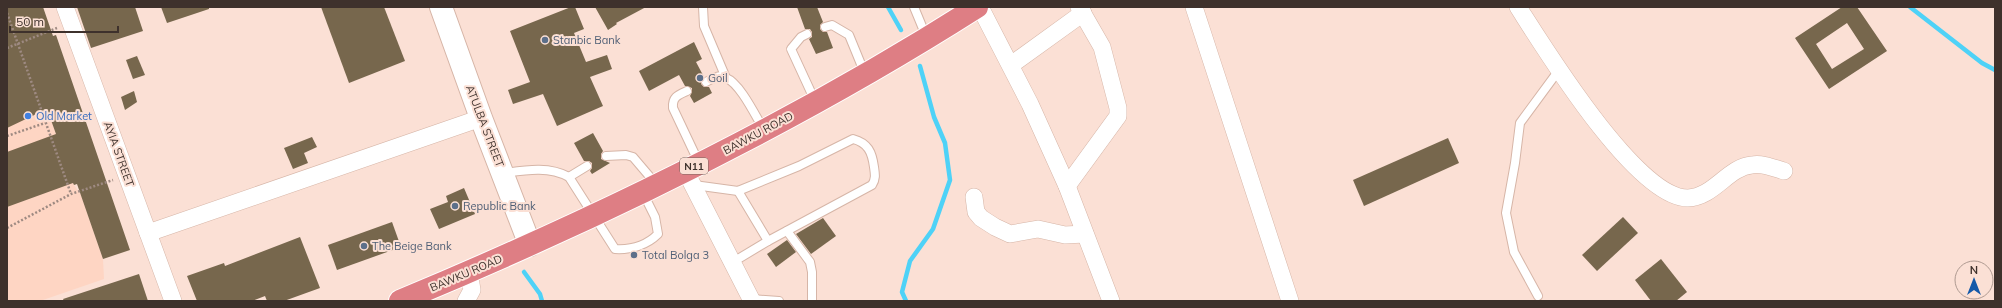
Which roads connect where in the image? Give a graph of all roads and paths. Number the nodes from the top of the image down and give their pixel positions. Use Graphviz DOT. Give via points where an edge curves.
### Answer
graph roads {
  1 [pos="441,7"];
  2 [pos="704,7"];
  3 [pos="914,7"];
  4 [pos="978,7"];
  5 [pos="1194,7"];
  6 [pos="1518,7"];
  7 [pos="1081,10"];
  8 [pos="7,13"];
  9 [pos="67,15"];
  10 [pos="825,27"];
  11 [pos="807,34"];
  12 [pos="927,39"];
  13 [pos="18,43"];
  14 [pos="7,48"];
  15 [pos="1011,65"];
  16 [pos="1560,70"];
  17 [pos="865,75"];
  18 [pos="726,78"];
  19 [pos="706,82"];
  20 [pos="687,91"];
  21 [pos="815,102"];
  22 [pos="481,118"];
  23 [pos="45,122"];
  24 [pos="764,130"];
  25 [pos="7,136"];
  26 [pos="606,156"];
  27 [pos="587,166"];
  28 [pos="1784,171"];
  29 [pos="692,173"];
  30 [pos="504,174"];
  31 [pos="126,175"];
  32 [pos="569,177"];
  33 [pos="1067,186"];
  34 [pos="649,188"];
  35 [pos="738,191"];
  36 [pos="71,194"];
  37 [pos="974,197"];
  38 [pos="594,215"];
  39 [pos="7,228"];
  40 [pos="787,231"];
  41 [pos="148,233"];
  42 [pos="1085,234"];
  43 [pos="768,241"];
  44 [pos="530,245"];
  45 [pos="733,262"];
  46 [pos="469,272"];
  47 [pos="1538,296"];
  48 [pos="752,300"];
  49 [pos="173,301"];
  50 [pos="400,301"];
  51 [pos="466,301"];
  52 [pos="778,301"];
  53 [pos="812,301"];
  54 [pos="1111,301"];
  55 [pos="1290,301"];
  1 -- 22 [label="street, ATULBA STREET"];
  2 -- 18 [label="lane" via="704,26"];
  3 -- 12 [label="lane"];
  4 -- 12 [label="highway, BAWKU ROAD / N11"];
  4 -- 15 [label="street"];
  5 -- 55 [label="street"];
  6 -- 16 [label="street"];
  7 -- 15 [label="street"];
  7 -- 33 [label="street" via="1102,47 1118,116"];
  8 -- 13 [label="path"];
  9 -- 13 [label="path"];
  9 -- 31 [label="street, AYIA STREET"];
  10 -- 17 [label="lane" via="832,25 850,35"];
  11 -- 21 [label="lane" via="801,36 791,49"];
  12 -- 17 [label="highway, BAWKU ROAD / N11"];
  13 -- 14 [label="path"];
  13 -- 23 [label="path"];
  15 -- 33 [label="street"];
  16 -- 28 [label="street" via="1611,140 1643,174 1674,196 1689,198 1704,193 1741,167 1753,164"];
  16 -- 47 [label="lane" via="1520,123 1506,213 1514,252"];
  17 -- 21 [label="highway, BAWKU ROAD / N11"];
  18 -- 19 [label="lane" via="716,76"];
  18 -- 24 [label="lane" via="736,85"];
  20 -- 29 [label="lane" via="676,96 673,108"];
  21 -- 24 [label="highway, BAWKU ROAD / N11"];
  22 -- 30 [label="street, ATULBA STREET"];
  22 -- 41 [label="street"];
  23 -- 25 [label="path"];
  23 -- 36 [label="path"];
  24 -- 29 [label="highway, BAWKU ROAD / N11"];
  26 -- 34 [label="lane" via="633,157"];
  27 -- 32 [label="lane"];
  29 -- 34 [label="highway, BAWKU ROAD / N11"];
  29 -- 35 [label="lane"];
  29 -- 45 [label="street"];
  30 -- 32 [label="lane" via="534,169 562,173"];
  30 -- 44 [label="street, ATULBA STREET"];
  31 -- 36 [label="path"];
  31 -- 41 [label="street, AYIA STREET"];
  32 -- 38 [label="lane"];
  33 -- 42 [label="street"];
  34 -- 38 [label="highway, BAWKU ROAD / N11"];
  34 -- 38 [label="lane" via="658,234 650,241 633,248 615,249"];
  35 -- 40 [label="lane" via="799,166 853,139 868,147 873,155 875,177 872,185"];
  35 -- 43 [label="lane"];
  36 -- 39 [label="path"];
  37 -- 42 [label="street" via="976,212 981,218 1010,234 1038,229 1065,235"];
  38 -- 44 [label="highway, BAWKU ROAD / N11"];
  40 -- 43 [label="lane"];
  40 -- 53 [label="lane" via="810,262"];
  41 -- 49 [label="street, AYIA STREET"];
  42 -- 54 [label="street"];
  43 -- 45 [label="lane"];
  44 -- 46 [label="highway, BAWKU ROAD / N11"];
  45 -- 48 [label="street"];
  46 -- 50 [label="highway, BAWKU ROAD / N11"];
  46 -- 51 [label="street" via="472,290"];
  48 -- 52 [label="lane"];
}
